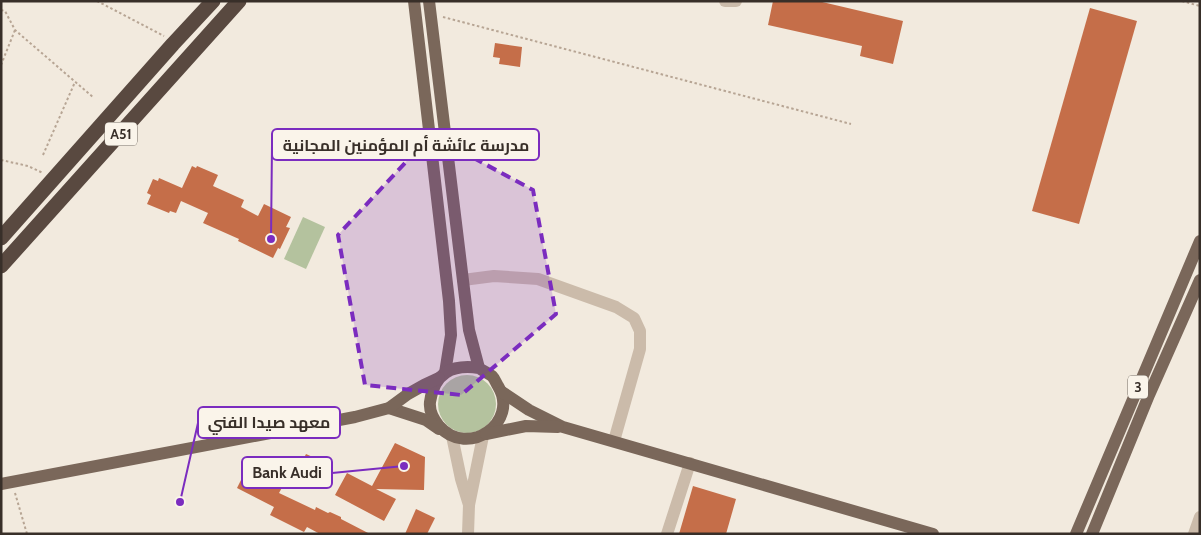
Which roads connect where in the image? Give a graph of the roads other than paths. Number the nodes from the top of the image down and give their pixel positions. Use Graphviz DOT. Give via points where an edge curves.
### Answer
graph roads {
  1 [pos="212,1"];
  2 [pos="239,1"];
  3 [pos="414,1"];
  4 [pos="725,1"];
  5 [pos="736,1"];
  6 [pos="430,8"];
  7 [pos="1,238"];
  8 [pos="1200,241"];
  9 [pos="1,266"];
  10 [pos="463,280"];
  11 [pos="1200,280"];
  12 [pos="1196,301"];
  13 [pos="479,368"];
  14 [pos="442,376"];
  15 [pos="502,392"];
  16 [pos="389,408"];
  17 [pos="563,427"];
  18 [pos="448,434"];
  19 [pos="484,435"];
  20 [pos="614,442"];
  21 [pos="690,463"];
  22 [pos="1102,472"];
  23 [pos="1115,478"];
  24 [pos="6,483"];
  25 [pos="469,505"];
  26 [pos="1200,517"];
  27 [pos="468,534"];
  28 [pos="667,534"];
  29 [pos="933,534"];
  30 [pos="1076,534"];
  31 [pos="1092,534"];
  32 [pos="1194,534"];
  1 -- 7 [label="highway, A51"];
  2 -- 9 [label="highway, A51"];
  3 -- 14 [label="main road" via="449,301 451,335"];
  4 -- 5 [label="street"];
  6 -- 10 [label="main road"];
  8 -- 22 [label="main road, 3"];
  10 -- 13 [label="main road" via="469,330"];
  10 -- 20 [label="street" via="494,276 538,279 616,307 634,318 640,331 640,349"];
  11 -- 12 [label="main road, 3"];
  12 -- 23 [label="main road, 3" via="1149,395"];
  13 -- 14 [label="main road" via="456,368"];
  13 -- 15 [label="main road" via="493,377"];
  14 -- 16 [label="main road"];
  14 -- 18 [label="main road" via="432,391 430,406 434,420"];
  15 -- 17 [label="main road"];
  15 -- 19 [label="main road" via="503,408 498,423"];
  16 -- 18 [label="main road" via="426,420"];
  16 -- 24 [label="main road"];
  17 -- 19 [label="main road" via="526,426"];
  17 -- 20 [label="main road"];
  18 -- 19 [label="main road" via="462,439"];
  18 -- 25 [label="street"];
  19 -- 25 [label="street"];
  20 -- 21 [label="main road"];
  21 -- 28 [label="street"];
  21 -- 29 [label="main road"];
  22 -- 23 [label="main road"];
  22 -- 30 [label="main road, 3"];
  23 -- 31 [label="main road, 3"];
  25 -- 27 [label="street"];
  26 -- 32 [label="street"];
}
